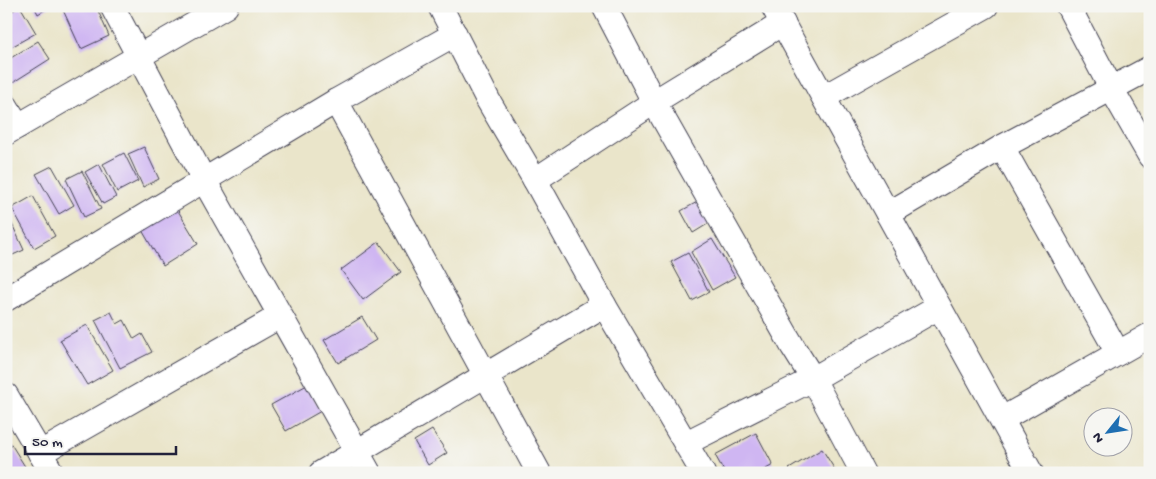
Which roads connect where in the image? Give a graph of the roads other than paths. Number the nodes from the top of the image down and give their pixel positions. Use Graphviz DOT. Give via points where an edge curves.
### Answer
graph roads {
  1 [pos="112,6"];
  2 [pos="226,6"];
  3 [pos="440,6"];
  4 [pos="604,6"];
  5 [pos="986,6"];
  6 [pos="1068,6"];
  7 [pos="778,15"];
  8 [pos="455,34"];
  9 [pos="140,56"];
  10 [pos="1150,68"];
  11 [pos="1111,88"];
  12 [pos="824,97"];
  13 [pos="336,101"];
  14 [pos="654,102"];
  15 [pos="6,106"];
  16 [pos="12,130"];
  17 [pos="1002,147"];
  18 [pos="1150,156"];
  19 [pos="204,180"];
  20 [pos="535,180"];
  21 [pos="888,214"];
  22 [pos="6,299"];
  23 [pos="604,305"];
  24 [pos="939,307"];
  25 [pos="280,316"];
  26 [pos="1150,335"];
  27 [pos="1118,353"];
  28 [pos="485,375"];
  29 [pos="813,379"];
  30 [pos="9,407"];
  31 [pos="1002,419"];
  32 [pos="686,443"];
  33 [pos="357,452"];
  34 [pos="46,463"];
  35 [pos="321,473"];
  36 [pos="369,473"];
  37 [pos="539,473"];
  38 [pos="703,473"];
  39 [pos="863,473"];
  40 [pos="1031,473"];
  1 -- 9 [label="street"];
  2 -- 9 [label="street"];
  3 -- 8 [label="street"];
  4 -- 14 [label="street"];
  5 -- 12 [label="street"];
  6 -- 11 [label="street"];
  7 -- 12 [label="street"];
  7 -- 14 [label="street"];
  8 -- 13 [label="street"];
  8 -- 20 [label="street" via="488,100"];
  9 -- 16 [label="street"];
  9 -- 19 [label="street"];
  10 -- 11 [label="street"];
  11 -- 17 [label="street"];
  11 -- 18 [label="street"];
  12 -- 21 [label="street"];
  13 -- 19 [label="street"];
  13 -- 28 [label="street"];
  14 -- 20 [label="street"];
  14 -- 29 [label="street"];
  15 -- 16 [label="street"];
  17 -- 21 [label="street"];
  17 -- 27 [label="street"];
  19 -- 22 [label="street"];
  19 -- 25 [label="street"];
  20 -- 23 [label="street"];
  21 -- 24 [label="street"];
  23 -- 28 [label="street"];
  23 -- 32 [label="street"];
  24 -- 29 [label="street"];
  24 -- 31 [label="street"];
  25 -- 33 [label="street"];
  25 -- 34 [label="street"];
  26 -- 27 [label="street"];
  27 -- 31 [label="street"];
  28 -- 33 [label="street"];
  28 -- 37 [label="street"];
  29 -- 32 [label="street"];
  29 -- 39 [label="street"];
  30 -- 34 [label="street"];
  31 -- 40 [label="street"];
  32 -- 38 [label="street"];
  33 -- 35 [label="street"];
  33 -- 36 [label="street"];
}
